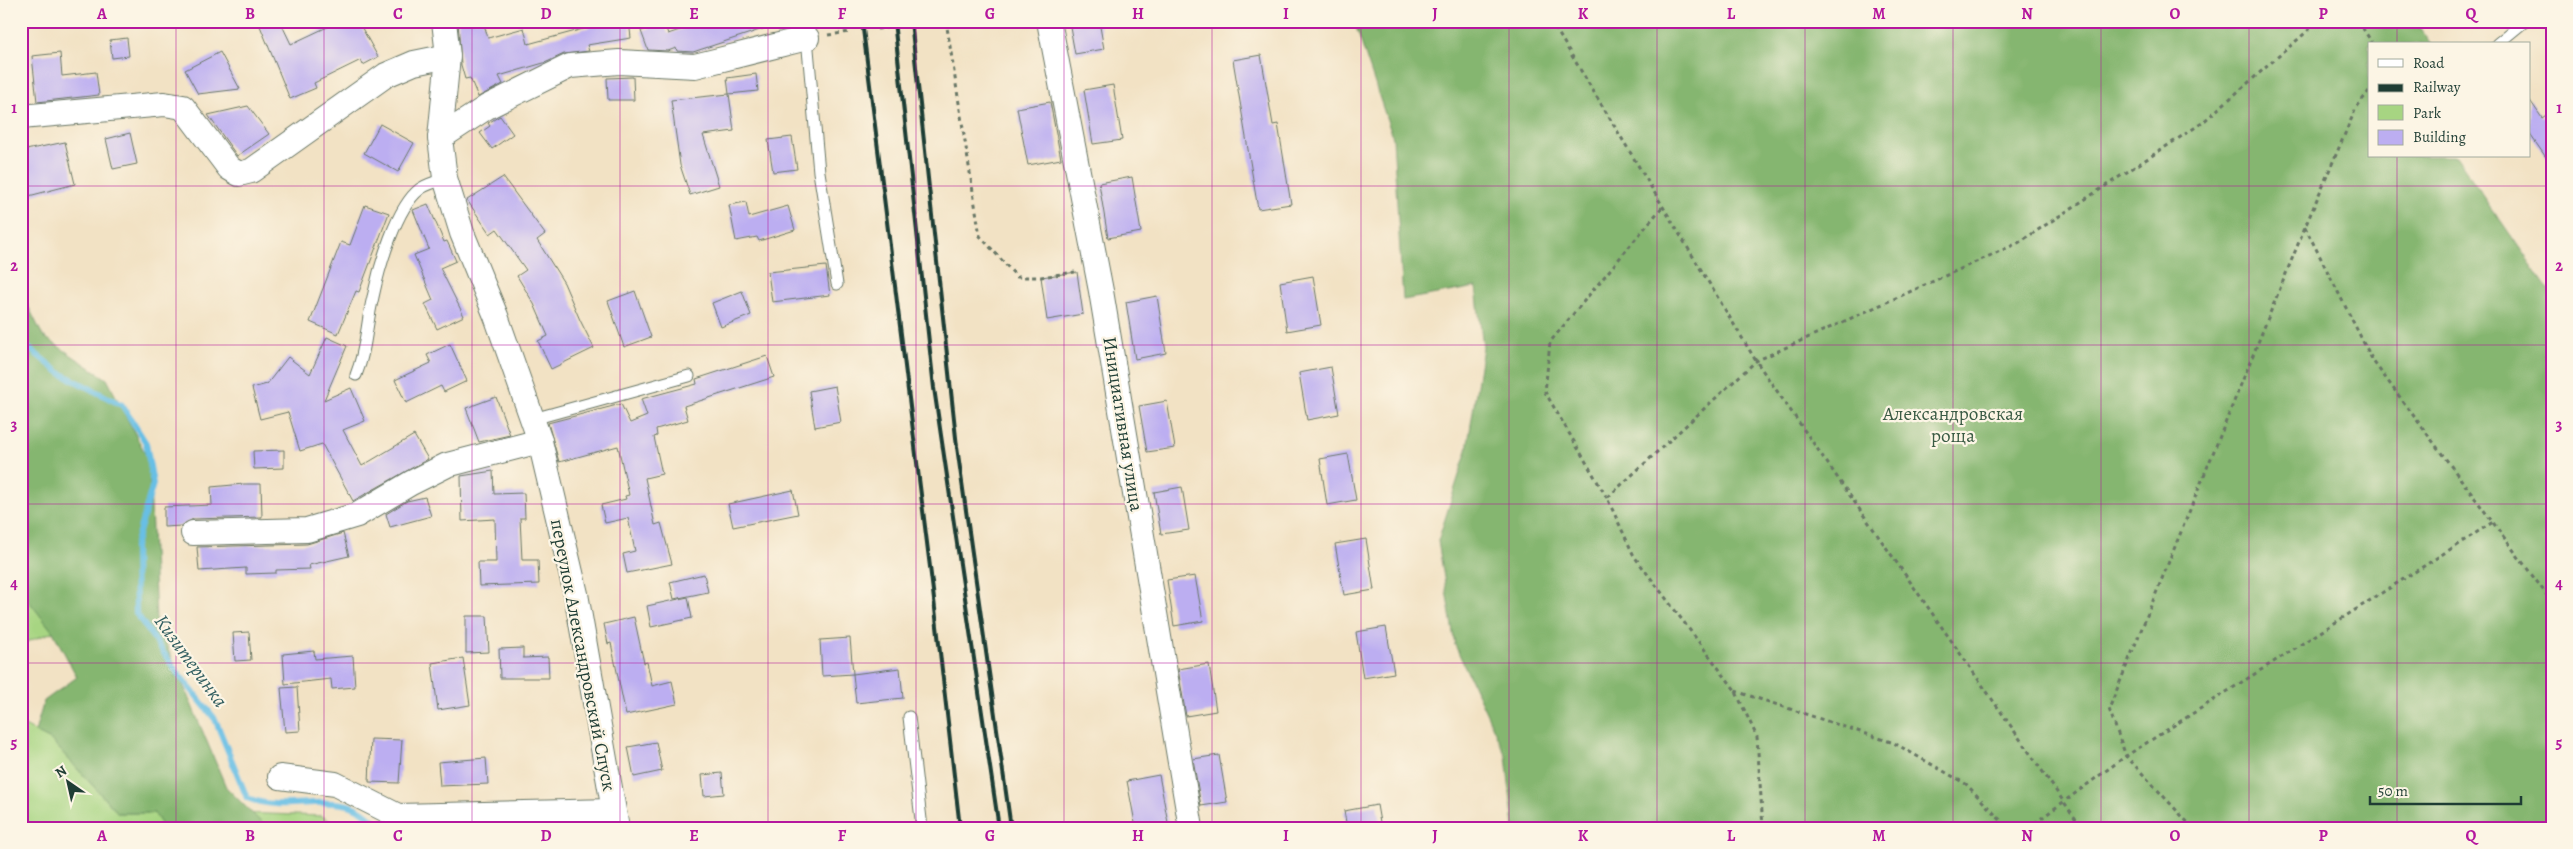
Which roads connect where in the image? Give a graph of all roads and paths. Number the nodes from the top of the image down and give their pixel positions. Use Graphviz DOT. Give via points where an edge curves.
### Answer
graph roads {
  1 [pos="444,21"];
  2 [pos="936,21"];
  3 [pos="946,21"];
  4 [pos="1049,21"];
  5 [pos="1551,21"];
  6 [pos="2319,21"];
  7 [pos="2358,21"];
  8 [pos="2517,24"];
  9 [pos="877,29"];
  10 [pos="809,30"];
  11 [pos="2372,42"];
  12 [pos="2499,42"];
  13 [pos="448,56"];
  14 [pos="2368,93"];
  15 [pos="21,117"];
  16 [pos="440,138"];
  17 [pos="445,178"];
  18 [pos="1663,206"];
  19 [pos="2305,227"];
  20 [pos="1098,274"];
  21 [pos="837,284"];
  22 [pos="1756,362"];
  23 [pos="356,375"];
  24 [pos="689,376"];
  25 [pos="536,430"];
  26 [pos="1607,498"];
  27 [pos="2493,522"];
  28 [pos="193,533"];
  29 [pos="2552,602"];
  30 [pos="1735,690"];
  31 [pos="909,717"];
  32 [pos="2126,756"];
  33 [pos="280,777"];
  34 [pos="2064,801"];
  35 [pos="615,820"];
  36 [pos="922,828"];
  37 [pos="1191,828"];
  38 [pos="1763,828"];
  39 [pos="2008,828"];
  40 [pos="2028,828"];
  41 [pos="2082,828"];
  42 [pos="2193,828"];
  1 -- 13 [label="street, переулок Александровский Спуск"];
  2 -- 9 [label="path"];
  3 -- 20 [label="path" via="980,236 1017,277 1077,272"];
  4 -- 20 [label="street, Инициативная улица"];
  5 -- 18 [label="path"];
  6 -- 22 [label="path" via="2202,123 2018,243"];
  7 -- 11 [label="path"];
  8 -- 12 [label="lane"];
  10 -- 16 [label="street" via="695,66 619,62 570,66 487,107"];
  10 -- 21 [label="lane" via="819,172"];
  13 -- 15 [label="street" via="414,63 386,74 251,171 239,174 229,168 183,108 174,105"];
  13 -- 16 [label="street, переулок Александровский Спуск"];
  14 -- 19 [label="path" via="2356,108"];
  16 -- 17 [label="street, переулок Александровский Спуск"];
  17 -- 23 [label="lane" via="421,188 407,201 396,221 372,297 365,355"];
  17 -- 25 [label="street, переулок Александровский Спуск" via="462,233 496,316"];
  18 -- 22 [label="path"];
  18 -- 26 [label="path" via="1550,342 1545,392"];
  19 -- 27 [label="path" via="2373,361"];
  19 -- 32 [label="path" via="2109,709"];
  20 -- 37 [label="street, Инициативная улица"];
  22 -- 26 [label="path"];
  22 -- 34 [label="path"];
  24 -- 25 [label="lane"];
  25 -- 28 [label="street" via="446,466 357,515 307,530"];
  25 -- 35 [label="street, переулок Александровский Спуск" via="576,594"];
  26 -- 30 [label="path" via="1634,556"];
  27 -- 29 [label="path"];
  27 -- 32 [label="path"];
  30 -- 38 [label="path" via="1758,737"];
  30 -- 39 [label="path" via="1894,743 1966,784"];
  31 -- 36 [label="lane"];
  32 -- 34 [label="path"];
  32 -- 42 [label="path"];
  33 -- 35 [label="street, переулок Александровский Спуск" via="335,784 398,816"];
  34 -- 40 [label="path"];
  34 -- 41 [label="path"];
}
